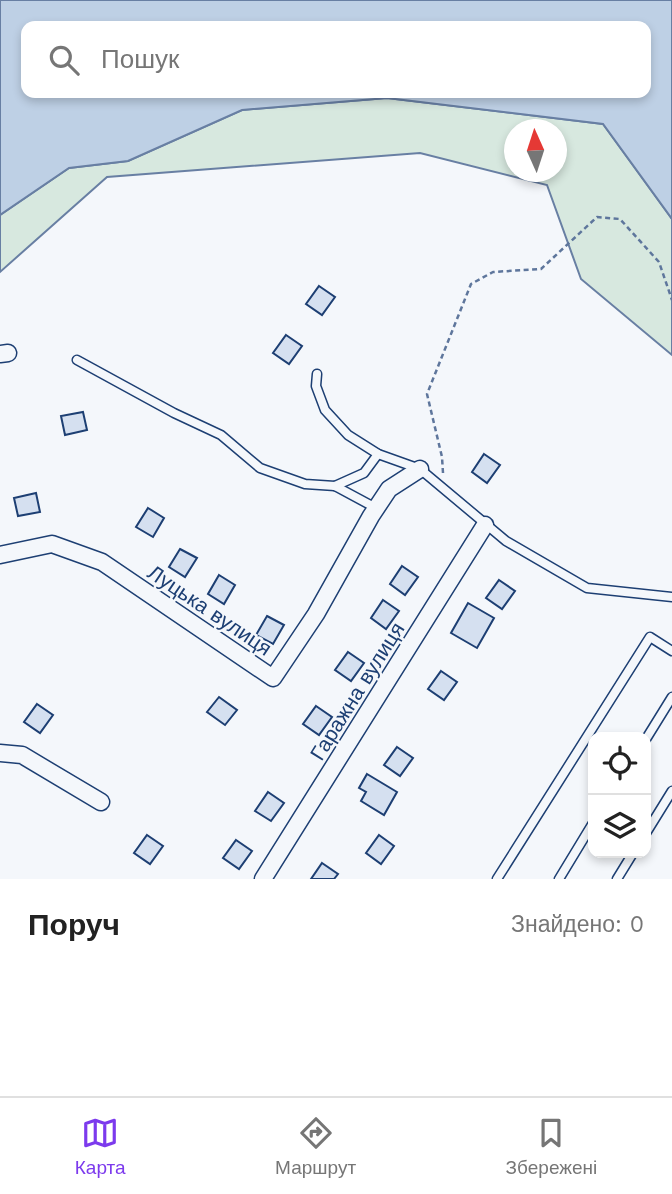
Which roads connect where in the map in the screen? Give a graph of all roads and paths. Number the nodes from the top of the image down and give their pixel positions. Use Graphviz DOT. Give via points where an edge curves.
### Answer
graph roads {
  1 [pos="672,300"];
  2 [pos="77,360"];
  3 [pos="317,374"];
  4 [pos="378,454"];
  5 [pos="420,469"];
  6 [pos="335,486"];
  7 [pos="444,489"];
  8 [pos="376,508"];
  9 [pos="485,524"];
  10 [pos="0,555"];
  11 [pos="672,597"];
  12 [pos="672,651"];
  13 [pos="672,697"];
  14 [pos="650,732"];
  15 [pos="0,753"];
  16 [pos="672,791"];
  17 [pos="101,802"];
  18 [pos="651,825"];
  19 [pos="588,831"];
  20 [pos="630,858"];
  21 [pos="263,879"];
  22 [pos="497,879"];
  23 [pos="559,879"];
  24 [pos="617,879"];
  1 -- 7 [label="path" via="659,262 620,219 597,217 541,269 493,272 471,284 428,394"];
  2 -- 6 [label="lane" via="221,435 260,468 305,484"];
  3 -- 4 [label="lane" via="316,386 325,410 348,435"];
  4 -- 5 [label="lane"];
  4 -- 6 [label="lane" via="364,472"];
  5 -- 7 [label="lane"];
  5 -- 8 [label="street, Луцька вулиця" via="389,489"];
  6 -- 8 [label="lane"];
  7 -- 9 [label="lane"];
  8 -- 10 [label="street, Луцька вулиця" via="316,614 273,678 102,562 52,544"];
  9 -- 11 [label="lane" via="587,588"];
  9 -- 21 [label="street, Гаражна вулиця"];
  12 -- 22 [label="lane" via="650,637"];
  13 -- 14 [label="lane"];
  15 -- 17 [label="street" via="22,755"];
  16 -- 18 [label="lane"];
  19 -- 23 [label="lane"];
  20 -- 24 [label="lane"];
}
